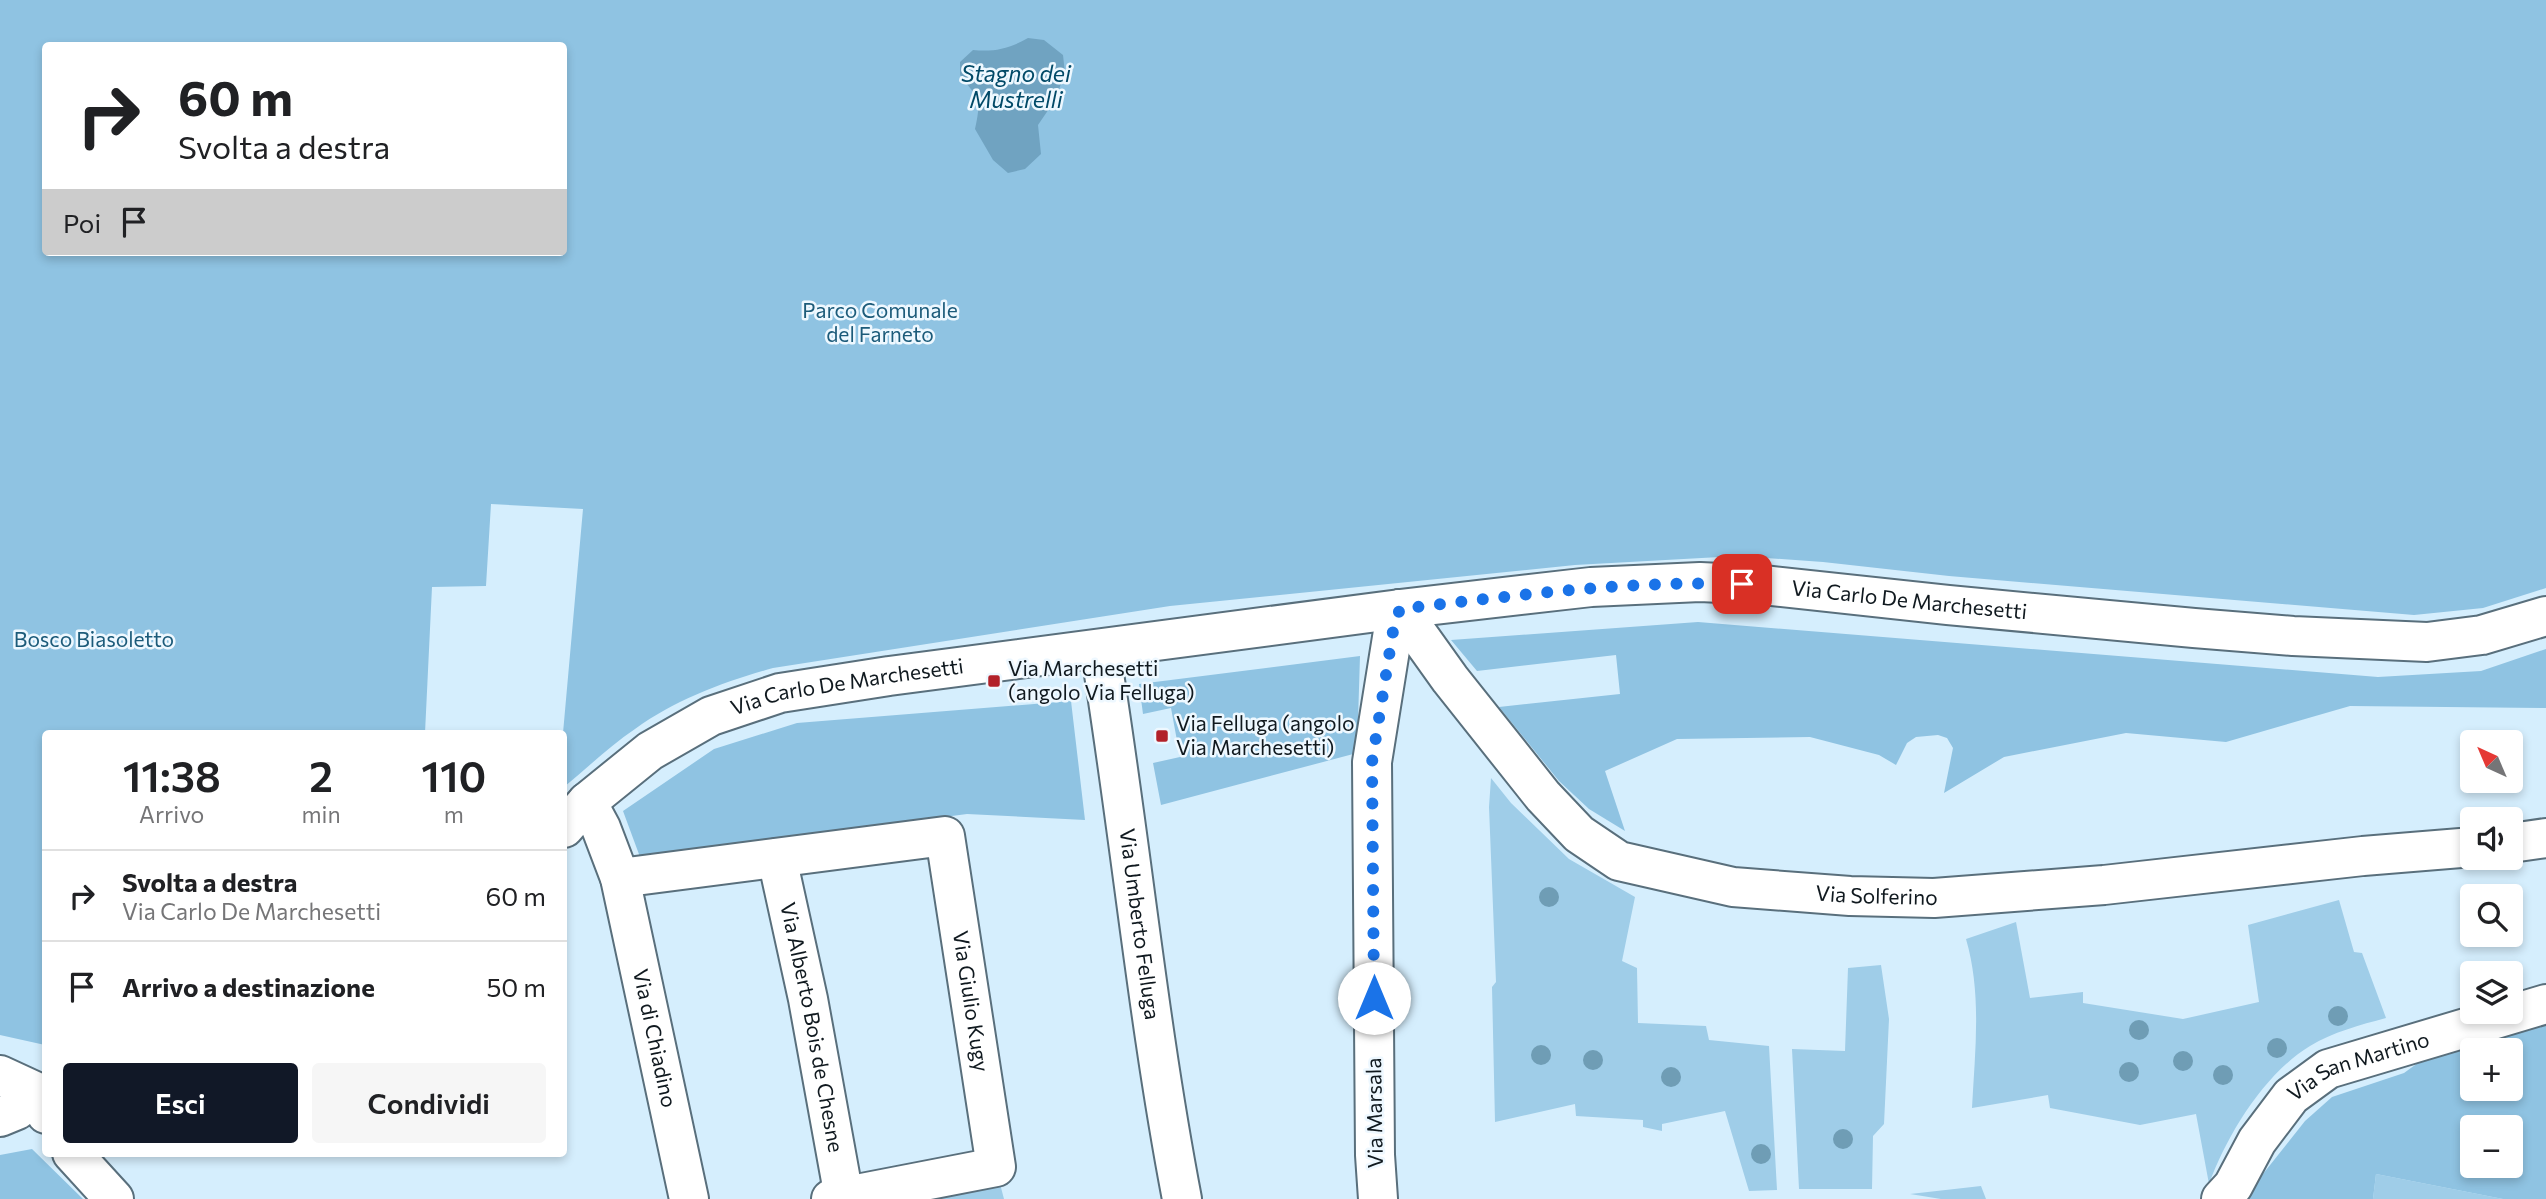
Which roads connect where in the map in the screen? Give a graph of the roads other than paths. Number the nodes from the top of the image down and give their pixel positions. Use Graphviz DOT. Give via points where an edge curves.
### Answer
graph roads {
  1 [pos="1400,609"];
  2 [pos="2546,616"];
  3 [pos="1100,649"];
  4 [pos="575,815"];
  5 [pos="2546,838"];
  6 [pos="2523,841"];
  7 [pos="2460,848"];
  8 [pos="777,858"];
  9 [pos="620,878"];
  10 [pos="2546,1004"];
  11 [pos="0,1075"];
  12 [pos="42,1099"];
  13 [pos="42,1101"];
  14 [pos="0,1117"];
  15 [pos="76,1157"];
  16 [pos="838,1198"];
  17 [pos="114,1199"];
  18 [pos="689,1199"];
  19 [pos="1182,1199"];
  20 [pos="1378,1199"];
  21 [pos="2221,1199"];
  1 -- 2 [label="street, Via Carlo De Marchesetti" via="1591,587 1700,582 2194,628 2427,642 2482,635"];
  1 -- 3 [label="street, Via Carlo De Marchesetti"];
  1 -- 7 [label="street, Via Solferino" via="1543,796 1579,834 1619,861 1732,887 1934,898"];
  1 -- 20 [label="street, Via Marsala" via="1372,762"];
  3 -- 4 [label="street, Via Carlo De Marchesetti" via="780,693 711,716 650,751"];
  3 -- 19 [label="street, Via Umberto Felluga" via="1146,984"];
  4 -- 9 [label="street, Via di Chiadino" via="601,828"];
  5 -- 6 [label="street"];
  8 -- 9 [label="street"];
  8 -- 16 [label="street, Via Alberto Bois de Chesne" via="807,999"];
  8 -- 16 [label="street, Via Giulio Kugy" via="945,836 996,1167"];
  9 -- 18 [label="street, Via di Chiadino"];
  10 -- 21 [label="street, Via San Martino" via="2328,1069 2291,1096"];
  11 -- 12 [label="street"];
  13 -- 14 [label="street"];
  15 -- 17 [label="street"];
}
